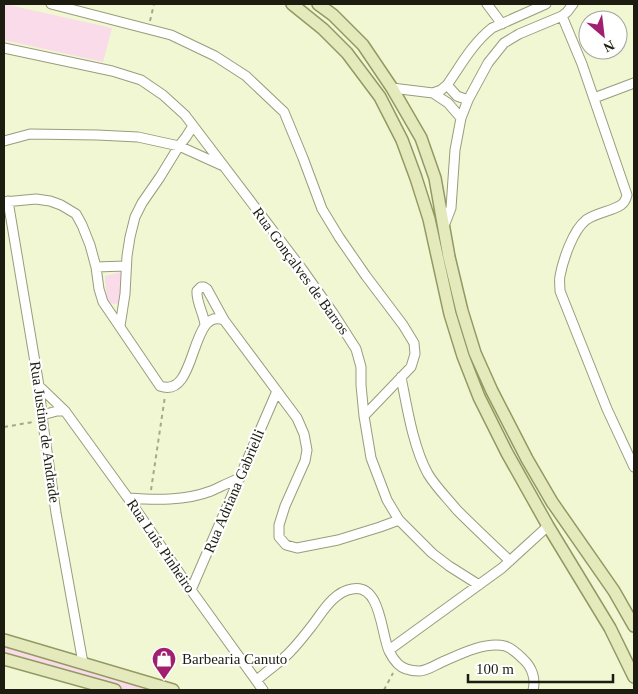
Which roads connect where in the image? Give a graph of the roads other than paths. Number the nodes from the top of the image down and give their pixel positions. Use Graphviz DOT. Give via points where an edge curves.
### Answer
graph roads {
  1 [pos="51,4"];
  2 [pos="292,4"];
  3 [pos="318,4"];
  4 [pos="487,4"];
  5 [pos="546,4"];
  6 [pos="573,4"];
  7 [pos="562,16"];
  8 [pos="502,24"];
  9 [pos="4,48"];
  10 [pos="634,84"];
  11 [pos="447,85"];
  12 [pos="392,88"];
  13 [pos="433,93"];
  14 [pos="594,98"];
  15 [pos="468,100"];
  16 [pos="461,118"];
  17 [pos="193,126"];
  18 [pos="4,141"];
  19 [pos="179,146"];
  20 [pos="223,166"];
  21 [pos="6,201"];
  22 [pos="630,202"];
  23 [pos="444,226"];
  24 [pos="125,266"];
  25 [pos="96,267"];
  26 [pos="224,320"];
  27 [pos="205,325"];
  28 [pos="120,326"];
  29 [pos="401,377"];
  30 [pos="39,386"];
  31 [pos="277,391"];
  32 [pos="65,412"];
  33 [pos="364,416"];
  34 [pos="42,417"];
  35 [pos="634,467"];
  36 [pos="240,478"];
  37 [pos="128,498"];
  38 [pos="398,520"];
  39 [pos="548,526"];
  40 [pos="510,561"];
  41 [pos="478,585"];
  42 [pos="191,590"];
  43 [pos="634,626"];
  44 [pos="4,640"];
  45 [pos="389,650"];
  46 [pos="4,659"];
  47 [pos="83,663"];
  48 [pos="634,677"];
  49 [pos="257,680"];
  50 [pos="115,690"];
  51 [pos="173,690"];
  52 [pos="254,690"];
  53 [pos="263,690"];
  54 [pos="533,690"];
  1 -- 29 [label="street" via="170,35 215,56 246,76 284,112 322,209 414,343 410,367"];
  2 -- 39 [label="main road" via="347,52 380,97 402,140 429,219 450,314 463,356 481,401"];
  3 -- 12 [label="main road" via="363,45"];
  4 -- 8 [label="street"];
  5 -- 8 [label="street"];
  6 -- 7 [label="street"];
  7 -- 14 [label="street"];
  7 -- 15 [label="street" via="504,43 488,63"];
  8 -- 11 [label="street" via="492,28 474,45"];
  9 -- 17 [label="street" via="141,80 185,115"];
  10 -- 14 [label="street"];
  11 -- 13 [label="street"];
  11 -- 15 [label="street" via="457,96"];
  12 -- 13 [label="street"];
  12 -- 23 [label="main road" via="421,138 435,178"];
  13 -- 16 [label="street"];
  14 -- 22 [label="street"];
  15 -- 16 [label="street"];
  16 -- 23 [label="street" via="455,150 452,208"];
  17 -- 19 [label="street"];
  17 -- 20 [label="street"];
  18 -- 19 [label="street, Rua Gonçalves de Barros" via="30,134 97,135 138,137"];
  19 -- 20 [label="street, Rua Gonçalves de Barros"];
  19 -- 24 [label="street" via="135,216"];
  20 -- 33 [label="street, Rua Gonçalves de Barros" via="307,276 356,349 361,367"];
  21 -- 25 [label="street" via="50,201 76,214"];
  21 -- 30 [label="street, Rua Justino de Andrade"];
  22 -- 35 [label="street" via="585,220 576,230 560,276 560,291"];
  23 -- 43 [label="main road" via="465,320 492,391 552,502 614,591"];
  24 -- 25 [label="street"];
  24 -- 28 [label="street"];
  25 -- 28 [label="street" via="99,290"];
  26 -- 27 [label="street" via="214,318"];
  26 -- 27 [label="street" via="207,290 201,287 197,295"];
  26 -- 31 [label="street"];
  27 -- 28 [label="street" via="186,373 173,387 166,389 160,386"];
  29 -- 33 [label="street"];
  29 -- 40 [label="street" via="414,435 427,472 450,502"];
  30 -- 32 [label="street, Rua Luís Pinheiro"];
  30 -- 34 [label="street, Rua Justino de Andrade"];
  31 -- 36 [label="street, Rua Adriana Gabrielli"];
  31 -- 38 [label="street" via="297,418 307,450 278,525 279,537 286,546 297,548 338,540"];
  32 -- 34 [label="street" via="57,411"];
  32 -- 37 [label="street, Rua Luís Pinheiro"];
  33 -- 38 [label="street, Rua Gonçalves de Barros" via="371,458"];
  34 -- 47 [label="street, Rua Justino de Andrade"];
  36 -- 37 [label="street" via="209,492 188,497"];
  36 -- 42 [label="street, Rua Adriana Gabrielli"];
  37 -- 42 [label="street, Rua Luís Pinheiro"];
  38 -- 41 [label="street, Rua Gonçalves de Barros" via="432,553"];
  39 -- 40 [label="street"];
  39 -- 48 [label="main road" via="610,628"];
  40 -- 41 [label="street"];
  41 -- 45 [label="street"];
  42 -- 49 [label="street, Rua Luís Pinheiro"];
  44 -- 47 [label="main road"];
  45 -- 49 [label="street" via="374,600 367,591 350,589 338,595 287,655"];
  45 -- 54 [label="street" via="406,670 421,671 491,644 507,646 526,661 534,676"];
  46 -- 50 [label="main road"];
  47 -- 51 [label="main road"];
  49 -- 52 [label="street"];
  49 -- 53 [label="street, Rua Luís Pinheiro"];
}
